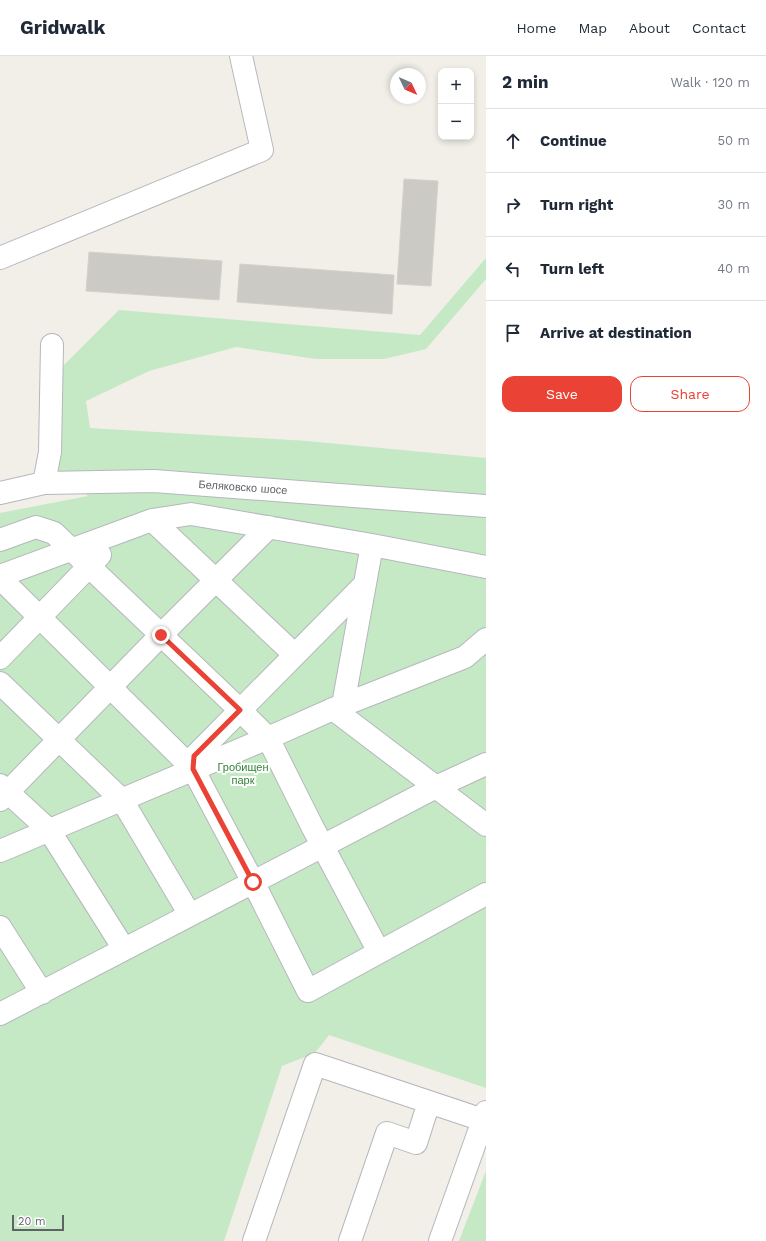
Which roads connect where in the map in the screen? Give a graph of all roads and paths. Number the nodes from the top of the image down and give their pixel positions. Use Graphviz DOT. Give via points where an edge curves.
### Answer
graph roads {
  1 [pos="241,56"];
  2 [pos="0,258"];
  3 [pos="52,345"];
  4 [pos="44,483"];
  5 [pos="0,493"];
  6 [pos="486,506"];
  7 [pos="152,520"];
  8 [pos="269,527"];
  9 [pos="125,530"];
  10 [pos="0,540"];
  11 [pos="372,545"];
  12 [pos="73,549"];
  13 [pos="90,566"];
  14 [pos="486,567"];
  15 [pos="0,577"];
  16 [pos="216,580"];
  17 [pos="364,585"];
  18 [pos="40,617"];
  19 [pos="161,635"];
  20 [pos="482,650"];
  21 [pos="295,655"];
  22 [pos="0,658"];
  23 [pos="0,683"];
  24 [pos="110,687"];
  25 [pos="338,707"];
  26 [pos="240,710"];
  27 [pos="268,738"];
  28 [pos="59,740"];
  29 [pos="486,764"];
  30 [pos="193,769"];
  31 [pos="436,787"];
  32 [pos="2,793"];
  33 [pos="122,800"];
  34 [pos="486,826"];
  35 [pos="49,830"];
  36 [pos="323,846"];
  37 [pos="0,851"];
  38 [pos="253,882"];
  39 [pos="486,894"];
  40 [pos="190,915"];
  41 [pos="0,927"];
  42 [pos="124,949"];
  43 [pos="379,952"];
  44 [pos="42,992"];
  45 [pos="0,1014"];
  46 [pos="429,1102"];
  47 [pos="485,1118"];
  48 [pos="254,1241"];
  49 [pos="350,1241"];
  50 [pos="440,1241"];
  1 -- 2 [label="street" via="262,150"];
  3 -- 4 [label="street" via="50,452"];
  4 -- 5 [label="street, Беляковско шосе"];
  4 -- 6 [label="street, Беляковско шосе" via="154,480"];
  7 -- 8 [label="street" via="191,514"];
  7 -- 9 [label="street"];
  7 -- 16 [label="street"];
  8 -- 11 [label="street"];
  8 -- 16 [label="street"];
  9 -- 12 [label="street"];
  9 -- 13 [label="street"];
  10 -- 12 [label="street" via="36,526 54,533"];
  11 -- 14 [label="street"];
  11 -- 17 [label="street"];
  12 -- 13 [label="street"];
  12 -- 15 [label="street"];
  13 -- 18 [label="street"];
  13 -- 19 [label="street"];
  15 -- 18 [label="street"];
  16 -- 19 [label="street"];
  16 -- 21 [label="street"];
  17 -- 21 [label="street"];
  17 -- 25 [label="street"];
  18 -- 22 [label="street"];
  18 -- 24 [label="street"];
  19 -- 24 [label="street"];
  19 -- 26 [label="street"];
  20 -- 25 [label="street"];
  21 -- 26 [label="street"];
  23 -- 28 [label="street"];
  24 -- 28 [label="street"];
  24 -- 30 [label="street"];
  25 -- 27 [label="street"];
  25 -- 31 [label="street"];
  26 -- 27 [label="street"];
  26 -- 30 [label="street" via="194,756"];
  27 -- 30 [label="street"];
  27 -- 36 [label="street"];
  28 -- 32 [label="street"];
  28 -- 33 [label="street"];
  29 -- 31 [label="street"];
  30 -- 33 [label="street"];
  30 -- 38 [label="street"];
  31 -- 34 [label="street"];
  31 -- 36 [label="street"];
  32 -- 35 [label="street"];
  33 -- 35 [label="street"];
  33 -- 40 [label="street"];
  35 -- 37 [label="street"];
  35 -- 42 [label="street"];
  36 -- 38 [label="street"];
  36 -- 43 [label="street"];
  38 -- 40 [label="street"];
  38 -- 43 [label="street" via="308,990"];
  39 -- 43 [label="street"];
  40 -- 42 [label="street"];
  41 -- 44 [label="street"];
  42 -- 44 [label="street"];
  44 -- 45 [label="street"];
  46 -- 47 [label="street"];
  46 -- 48 [label="street" via="315,1064"];
  46 -- 49 [label="street" via="416,1143 387,1133"];
  47 -- 50 [label="street"];
}
